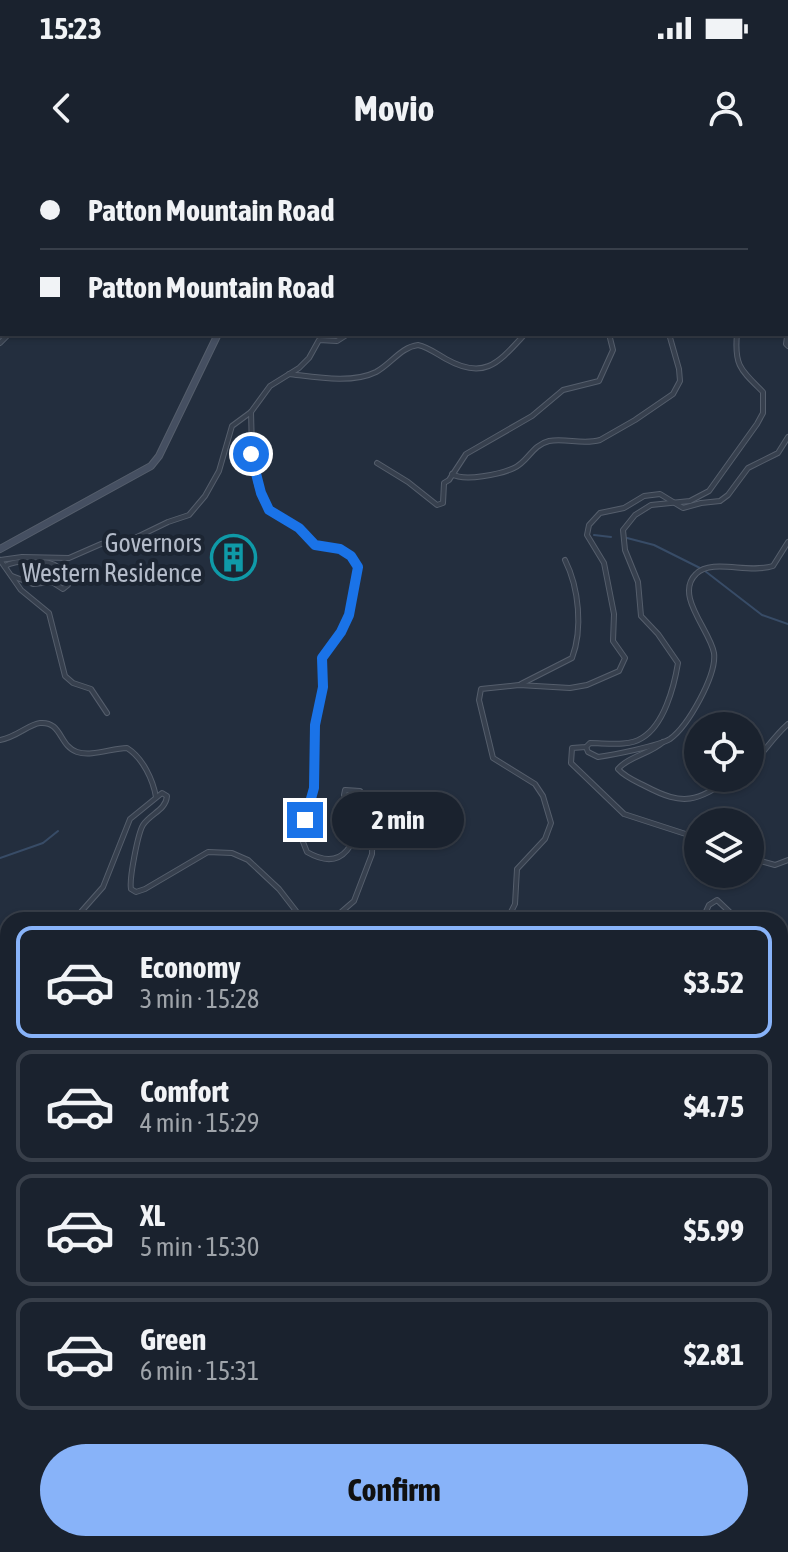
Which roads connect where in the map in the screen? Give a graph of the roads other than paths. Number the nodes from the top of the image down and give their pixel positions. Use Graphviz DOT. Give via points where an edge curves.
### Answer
graph roads {
  1 [pos="217,336"];
  2 [pos="320,336"];
  3 [pos="345,336"];
  4 [pos="523,336"];
  5 [pos="610,336"];
  6 [pos="670,336"];
  7 [pos="737,336"];
  8 [pos="319,340"];
  9 [pos="288,374"];
  10 [pos="251,412"];
  11 [pos="788,437"];
  12 [pos="377,463"];
  13 [pos="452,474"];
  14 [pos="673,504"];
  15 [pos="788,542"];
  16 [pos="0,549"];
  17 [pos="0,560"];
  18 [pos="565,560"];
  19 [pos="5,566"];
  20 [pos="11,575"];
  21 [pos="519,685"];
  22 [pos="107,713"];
  23 [pos="788,724"];
  24 [pos="0,740"];
  25 [pos="665,741"];
  26 [pos="586,747"];
  27 [pos="764,751"];
  28 [pos="711,792"];
  29 [pos="156,797"];
  30 [pos="684,833"];
  31 [pos="788,860"];
  32 [pos="764,862"];
  33 [pos="81,912"];
  34 [pos="297,912"];
  35 [pos="341,912"];
  36 [pos="511,912"];
  37 [pos="706,912"];
  38 [pos="730,912"];
  1 -- 16 [label="main road" via="151,466"];
  2 -- 8 [label="street"];
  3 -- 8 [label="street"];
  4 -- 9 [label="street" via="485,369 456,364 418,345 366,376"];
  5 -- 13 [label="street" via="613,350 599,381 563,390 532,416 466,454"];
  6 -- 13 [label="street" via="680,381 667,400 600,440 550,441 514,468 469,478"];
  7 -- 14 [label="street" via="735,356 763,392 763,413 709,491"];
  8 -- 9 [label="street" via="309,358"];
  9 -- 10 [label="street" via="270,386"];
  10 -- 17 [label="street" via="232,426 219,471 189,515 76,556"];
  10 -- 35 [label="street" via="251,454 266,507 312,543 351,556 358,567 349,615 322,658 314,788 303,831 307,852 336,858 348,850 358,831 359,809 345,790 360,791 373,807 370,864 354,901"];
  11 -- 14 [label="street" via="778,453 748,468 720,501 683,508"];
  12 -- 13 [label="street" via="437,505 443,503 443,486"];
  14 -- 21 [label="street" via="660,494 644,496 600,513 589,525 587,535 604,563 612,597 613,641 625,658 619,671 570,688"];
  14 -- 26 [label="street" via="641,510 622,537 638,582 641,616 678,663 671,692 659,720 641,739"];
  15 -- 25 [label="street" via="773,566 746,570 712,565 691,580 688,591 713,650 713,670 704,693"];
  17 -- 19 [label="street"];
  18 -- 21 [label="street" via="574,582 579,631 572,658"];
  19 -- 20 [label="street"];
  19 -- 20 [label="street" via="51,564 68,585 63,589 52,582 33,584"];
  20 -- 22 [label="street" via="49,613 66,678 91,689"];
  21 -- 36 [label="street" via="481,689 479,700 493,758 535,784 551,823 545,839 515,873"];
  23 -- 27 [label="street"];
  24 -- 29 [label="street" via="49,723 80,753 127,748 150,776"];
  25 -- 26 [label="street" via="598,757"];
  25 -- 28 [label="street" via="618,769 660,794 690,801"];
  26 -- 30 [label="street" via="572,748 571,763 624,814"];
  29 -- 33 [label="street" via="130,819 103,887"];
  29 -- 34 [label="street" via="163,793 167,801 141,828 131,889 145,889 208,852 232,853 248,860"];
  31 -- 32 [label="street"];
  37 -- 38 [label="street" via="717,900"];
}
